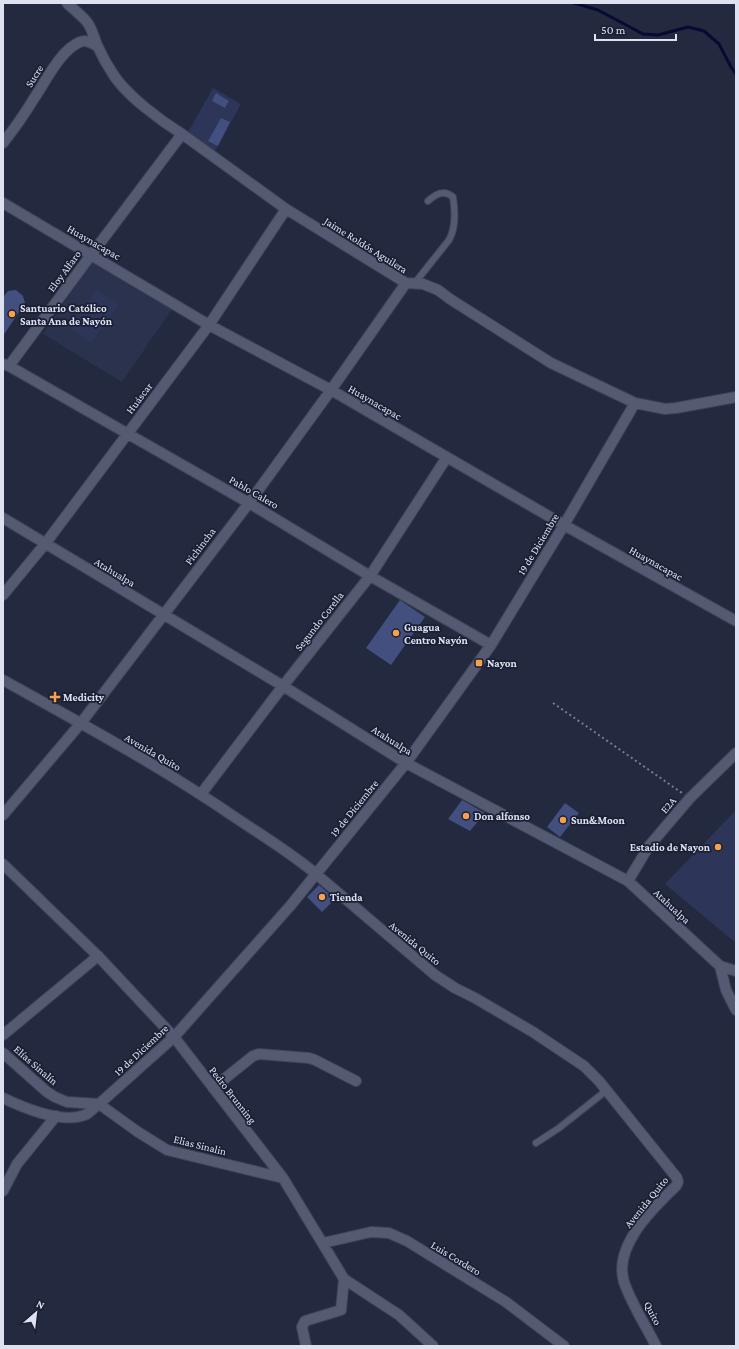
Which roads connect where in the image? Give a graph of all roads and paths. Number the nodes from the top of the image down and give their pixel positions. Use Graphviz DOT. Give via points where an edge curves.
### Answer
graph roads {
  1 [pos="67,3"];
  2 [pos="97,46"];
  3 [pos="182,134"];
  4 [pos="3,143"];
  5 [pos="428,201"];
  6 [pos="3,203"];
  7 [pos="286,209"];
  8 [pos="91,254"];
  9 [pos="410,284"];
  10 [pos="209,325"];
  11 [pos="6,365"];
  12 [pos="331,390"];
  13 [pos="736,397"];
  14 [pos="635,403"];
  15 [pos="127,433"];
  16 [pos="447,457"];
  17 [pos="248,503"];
  18 [pos="3,518"];
  19 [pos="564,525"];
  20 [pos="45,544"];
  21 [pos="370,576"];
  22 [pos="3,596"];
  23 [pos="163,615"];
  24 [pos="736,621"];
  25 [pos="491,645"];
  26 [pos="3,680"];
  27 [pos="283,686"];
  28 [pos="554,703"];
  29 [pos="81,723"];
  30 [pos="736,753"];
  31 [pos="406,763"];
  32 [pos="201,794"];
  33 [pos="690,798"];
  34 [pos="3,815"];
  35 [pos="3,864"];
  36 [pos="316,874"];
  37 [pos="628,882"];
  38 [pos="98,956"];
  39 [pos="720,966"];
  40 [pos="736,971"];
  41 [pos="736,1010"];
  42 [pos="3,1035"];
  43 [pos="174,1036"];
  44 [pos="3,1053"];
  45 [pos="356,1081"];
  46 [pos="212,1088"];
  47 [pos="607,1090"];
  48 [pos="3,1098"];
  49 [pos="99,1104"];
  50 [pos="56,1116"];
  51 [pos="536,1143"];
  52 [pos="283,1178"];
  53 [pos="3,1191"];
  54 [pos="323,1243"];
  55 [pos="344,1279"];
  56 [pos="628,1291"];
  57 [pos="306,1346"];
  58 [pos="433,1346"];
  59 [pos="564,1346"];
  60 [pos="656,1346"];
  1 -- 2 [label="street, Jaime Roldós Aguilera" via="87,22"];
  2 -- 3 [label="street, Jaime Roldós Aguilera" via="122,86 164,123"];
  2 -- 4 [label="street, Sucre" via="89,41 80,42 65,52"];
  3 -- 7 [label="street, Jaime Roldós Aguilera"];
  3 -- 8 [label="street, Eloy Alfaro"];
  5 -- 9 [label="lane" via="435,194 441,193 448,193 453,197 453,234"];
  6 -- 8 [label="street, Huaynacapac"];
  7 -- 9 [label="street, Jaime Roldós Aguilera"];
  7 -- 10 [label="street, Huáscar"];
  8 -- 10 [label="street, Huaynacapac"];
  8 -- 11 [label="street, Eloy Alfaro"];
  9 -- 12 [label="street, Pichincha"];
  9 -- 14 [label="street, Jaime Roldós Aguilera" via="423,284 438,290 551,363"];
  10 -- 12 [label="street, Huaynacapac"];
  10 -- 15 [label="street, Huáscar"];
  11 -- 15 [label="street, Pablo Calero"];
  12 -- 16 [label="street, Huaynacapac"];
  12 -- 17 [label="street, Pichincha"];
  13 -- 14 [label="street, Jaime Roldós Aguilera" via="665,409"];
  14 -- 19 [label="street, 19 de Diciembre"];
  15 -- 17 [label="street, Pablo Calero"];
  15 -- 20 [label="street, Huáscar"];
  16 -- 19 [label="street, Huaynacapac"];
  16 -- 21 [label="street, Segundo Corella"];
  17 -- 21 [label="street, Pablo Calero"];
  17 -- 23 [label="street, Pichincha"];
  18 -- 20 [label="street, Atahualpa"];
  19 -- 24 [label="street, Huaynacapac"];
  19 -- 25 [label="street, 19 de Diciembre"];
  20 -- 22 [label="street, Huáscar"];
  20 -- 23 [label="street, Atahualpa"];
  21 -- 25 [label="street, Pablo Calero"];
  21 -- 27 [label="street, Segundo Corella"];
  23 -- 27 [label="street, Atahualpa"];
  23 -- 29 [label="street, Pichincha"];
  25 -- 31 [label="street, 19 de Diciembre"];
  26 -- 29 [label="street, Avenida Quito"];
  27 -- 31 [label="street, Atahualpa"];
  27 -- 32 [label="street, Segundo Corella"];
  28 -- 33 [label="path"];
  29 -- 32 [label="street, Avenida Quito"];
  29 -- 34 [label="street, Pichincha"];
  30 -- 33 [label="street, E2A"];
  31 -- 36 [label="street, 19 de Diciembre"];
  31 -- 37 [label="street, Atahualpa"];
  32 -- 36 [label="street, Avenida Quito"];
  33 -- 37 [label="street, E2A" via="649,846"];
  35 -- 38 [label="street, Pedro Brunning"];
  36 -- 43 [label="street, 19 de Diciembre"];
  36 -- 47 [label="street, Avenida Quito" via="435,975 534,1032 584,1066"];
  37 -- 39 [label="street, Atahualpa"];
  38 -- 42 [label="street"];
  38 -- 43 [label="street, Pedro Brunning"];
  39 -- 40 [label="street"];
  39 -- 41 [label="street" via="726,990"];
  43 -- 46 [label="street, Pedro Brunning"];
  43 -- 49 [label="street, 19 de Diciembre"];
  44 -- 49 [label="street, Elías Sinalín" via="55,1097 67,1102"];
  45 -- 46 [label="street" via="309,1058 259,1054"];
  46 -- 52 [label="street, Pedro Brunning"];
  47 -- 51 [label="lane"];
  47 -- 56 [label="street, Avenida Quito" via="678,1182 640,1225 628,1245 623,1271"];
  48 -- 50 [label="street, 19 de Diciembre"];
  49 -- 50 [label="street, 19 de Diciembre" via="87,1114 80,1116"];
  49 -- 52 [label="street, Elias Sinalin" via="167,1150"];
  50 -- 53 [label="street" via="17,1164"];
  52 -- 54 [label="street, Pedro Brunning"];
  54 -- 55 [label="street, Pedro Brunning"];
  54 -- 59 [label="street, Luis Cordero" via="371,1232 389,1234 407,1241 506,1302"];
  55 -- 57 [label="street" via="341,1310 305,1321 302,1327"];
  55 -- 58 [label="street, Pedro Brunning" via="399,1315"];
  56 -- 60 [label="street, Quito"];
}
